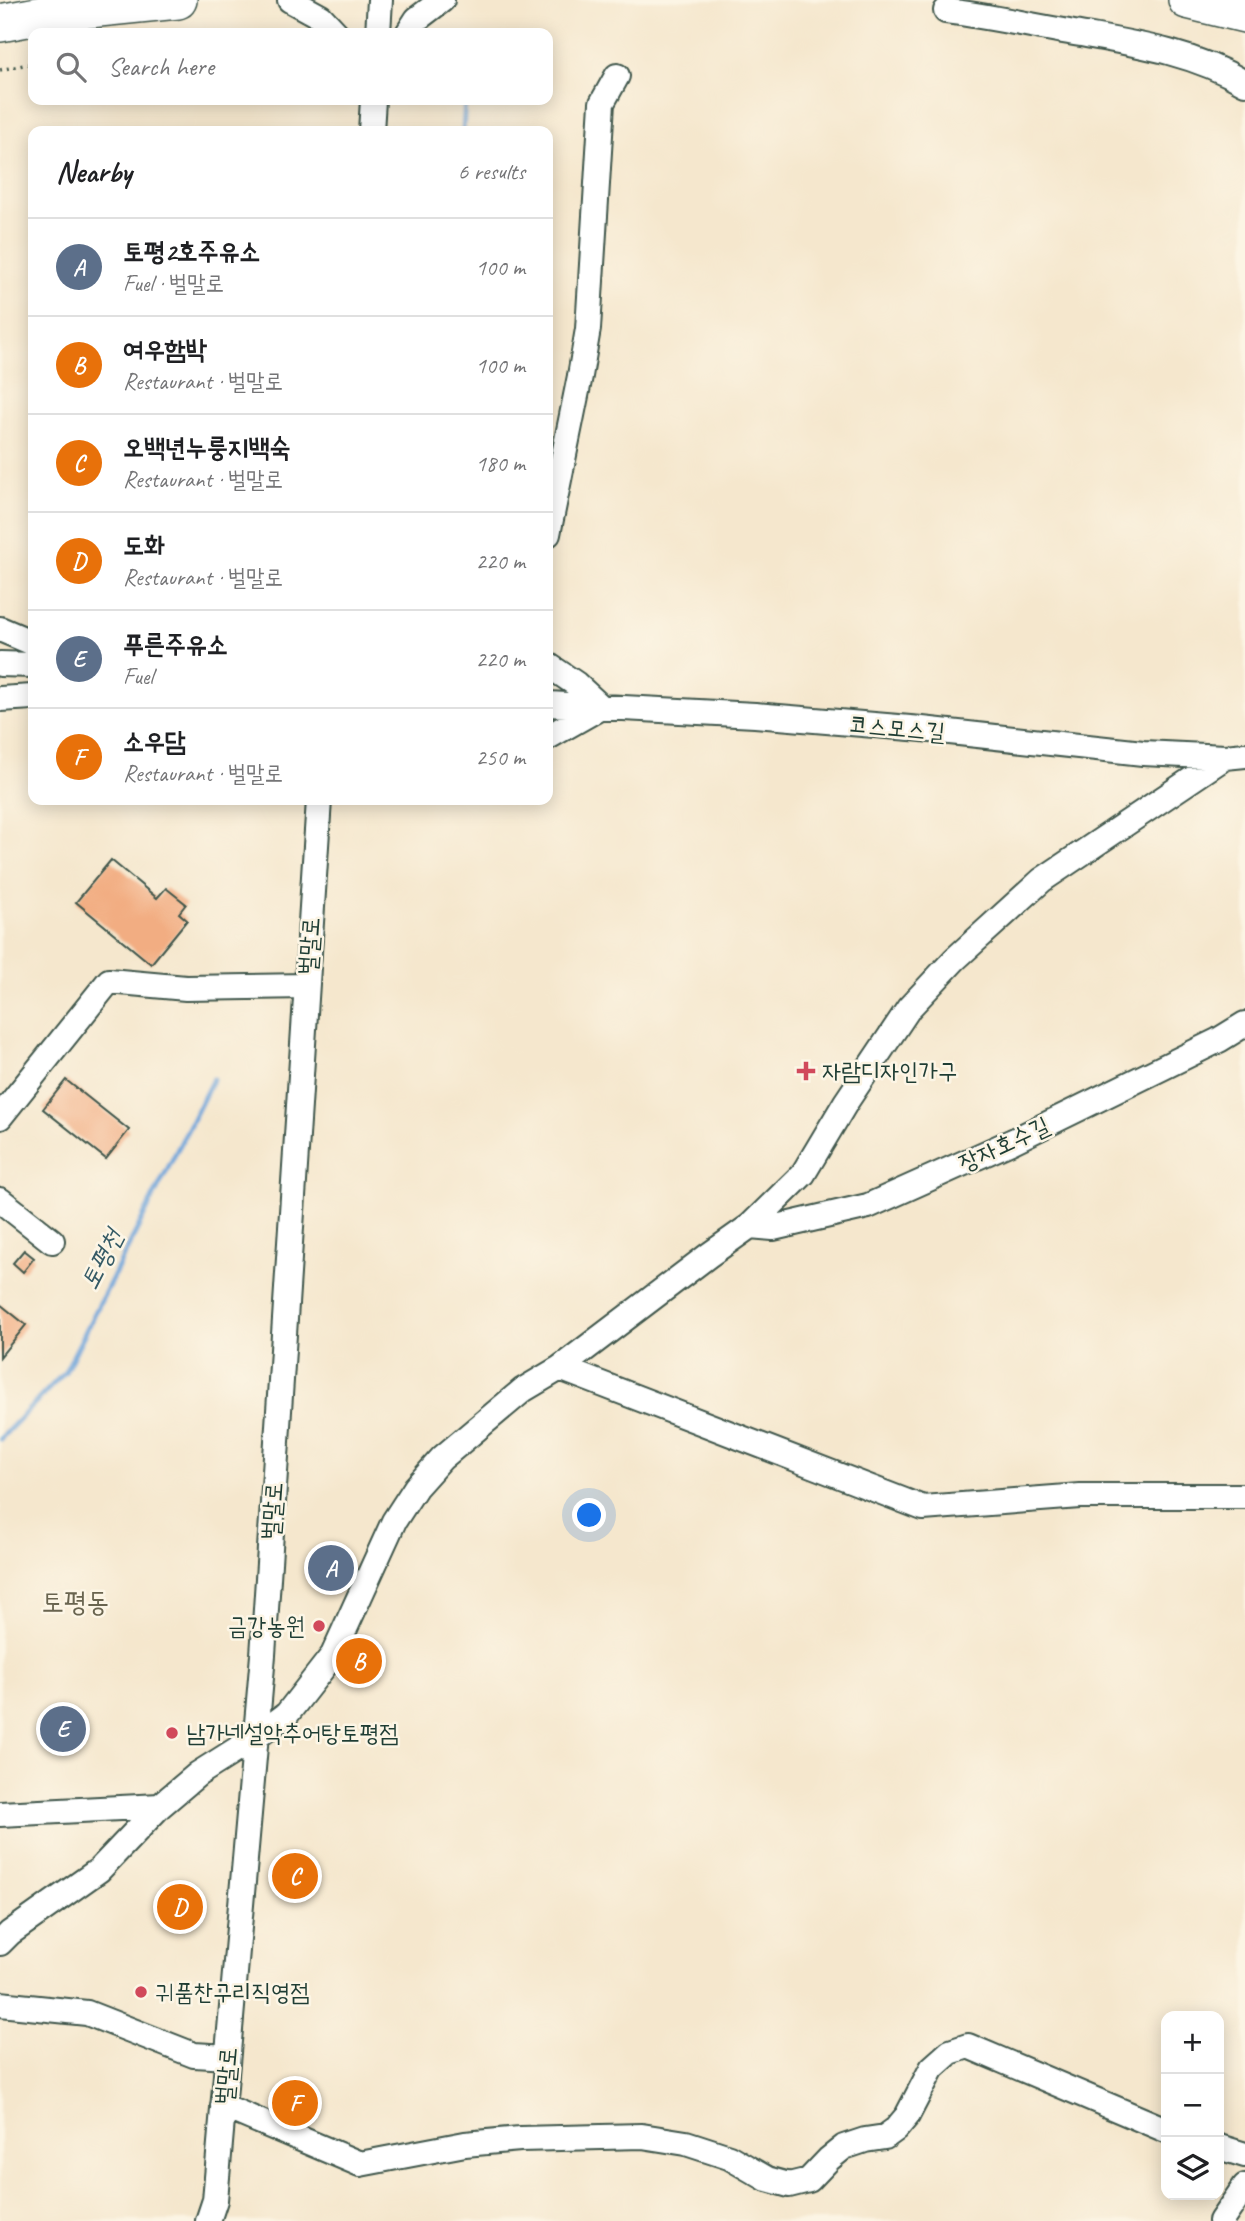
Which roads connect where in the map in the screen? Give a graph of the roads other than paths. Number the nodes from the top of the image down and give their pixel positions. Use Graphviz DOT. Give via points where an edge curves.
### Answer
graph roads {
  1 [pos="178,0"];
  2 [pos="290,0"];
  3 [pos="380,0"];
  4 [pos="442,0"];
  5 [pos="1187,0"];
  6 [pos="946,11"];
  7 [pos="1245,14"];
  8 [pos="0,23"];
  9 [pos="331,28"];
  10 [pos="378,28"];
  11 [pos="411,28"];
  12 [pos="617,76"];
  13 [pos="1245,83"];
  14 [pos="553,509"];
  15 [pos="0,629"];
  16 [pos="28,641"];
  17 [pos="0,664"];
  18 [pos="28,665"];
  19 [pos="553,668"];
  20 [pos="28,697"];
  21 [pos="0,699"];
  22 [pos="553,704"];
  23 [pos="601,707"];
  24 [pos="553,734"];
  25 [pos="1235,756"];
  26 [pos="319,805"];
  27 [pos="306,986"];
  28 [pos="1245,1024"];
  29 [pos="0,1117"];
  30 [pos="0,1200"];
  31 [pos="750,1226"];
  32 [pos="52,1241"];
  33 [pos="560,1368"];
  34 [pos="1245,1496"];
  35 [pos="255,1738"];
  36 [pos="160,1806"];
  37 [pos="0,1814"];
  38 [pos="0,1943"];
  39 [pos="0,2004"];
  40 [pos="227,2057"];
  41 [pos="223,2106"];
  42 [pos="1161,2128"];
  43 [pos="1224,2149"];
  44 [pos="1245,2155"];
  45 [pos="1245,2186"];
  46 [pos="208,2221"];
  47 [pos="1221,2221"];
  1 -- 8 [label="highway"];
  2 -- 9 [label="street"];
  3 -- 10 [label="street"];
  4 -- 11 [label="street"];
  5 -- 7 [label="highway"];
  6 -- 13 [label="street" via="1183,54"];
  12 -- 14 [label="street" via="602,103 587,329"];
  15 -- 16 [label="street"];
  17 -- 18 [label="street"];
  19 -- 23 [label="street"];
  20 -- 21 [label="street"];
  22 -- 23 [label="street, 코스모스길"];
  23 -- 24 [label="street"];
  23 -- 25 [label="street, 코스모스길" via="922,729 1143,753"];
  25 -- 31 [label="street" via="1042,880 956,959 909,1008 803,1174"];
  26 -- 27 [label="street, 벌말로"];
  27 -- 29 [label="street" via="186,988 109,981"];
  27 -- 35 [label="street, 벌말로"];
  28 -- 31 [label="street, 장자호수길" via="1013,1141 868,1206 773,1228"];
  30 -- 32 [label="street"];
  31 -- 33 [label="street"];
  33 -- 34 [label="street" via="923,1508 1080,1496"];
  33 -- 35 [label="street" via="523,1390 474,1430 416,1488 394,1521 333,1655 287,1714"];
  35 -- 36 [label="street" via="198,1774"];
  35 -- 40 [label="street, 벌말로"];
  36 -- 37 [label="street"];
  36 -- 38 [label="street" via="99,1870"];
  39 -- 40 [label="street" via="87,2013 194,2055"];
  40 -- 41 [label="street, 벌말로"];
  41 -- 42 [label="street" via="360,2164 465,2144 642,2136 686,2143 729,2157 767,2179 789,2185 809,2180 844,2147 885,2137 896,2129 933,2068 950,2052 968,2046"];
  41 -- 46 [label="street, 벌말로" via="215,2200"];
  43 -- 44 [label="street"];
  45 -- 47 [label="street"];
}
